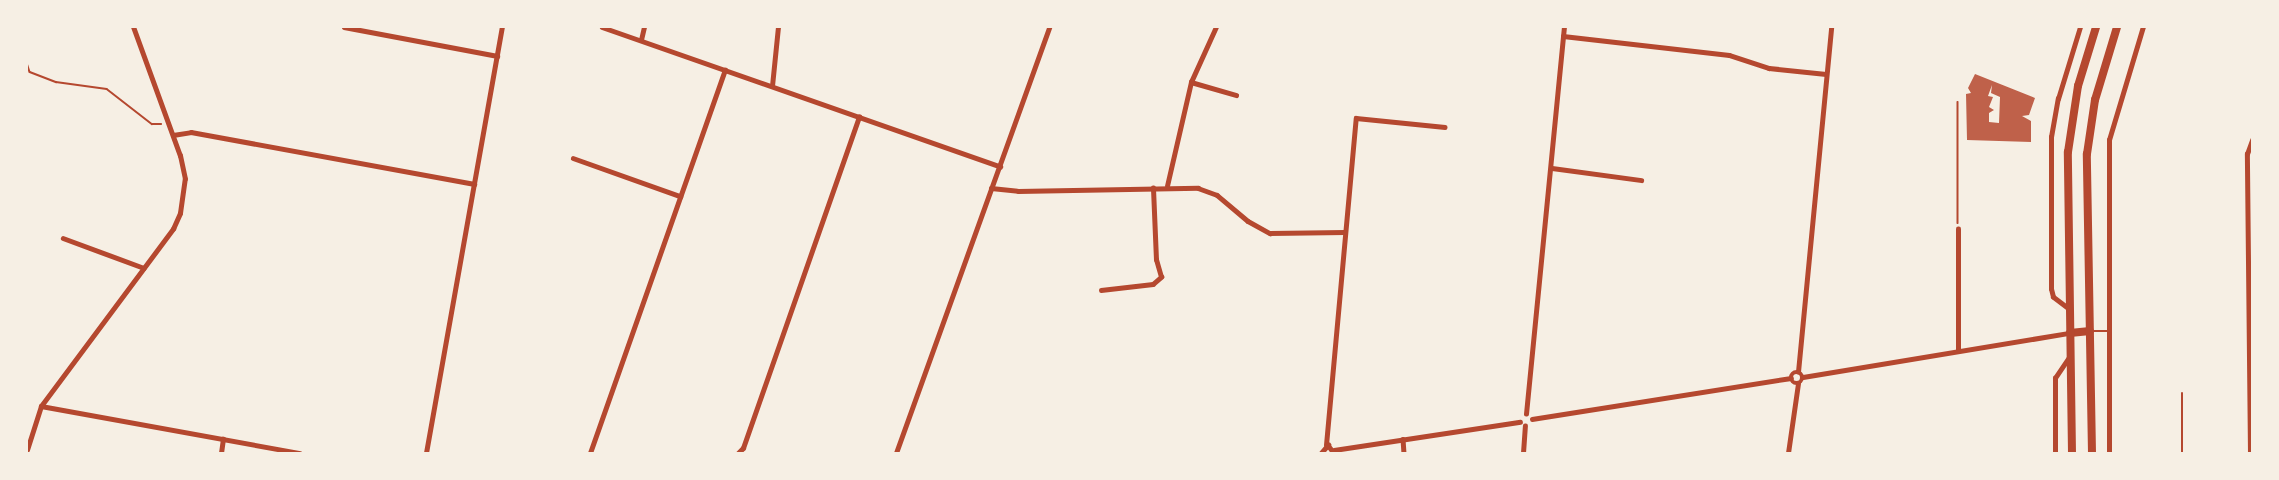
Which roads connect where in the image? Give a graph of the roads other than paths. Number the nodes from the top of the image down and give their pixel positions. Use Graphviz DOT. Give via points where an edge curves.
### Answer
graph roads {
  1 [pos="134,27"];
  2 [pos="344,27"];
  3 [pos="502,27"];
  4 [pos="602,27"];
  5 [pos="644,27"];
  6 [pos="778,27"];
  7 [pos="1049,27"];
  8 [pos="1216,27"];
  9 [pos="1564,27"];
  10 [pos="1831,27"];
  11 [pos="2080,27"];
  12 [pos="2096,27"];
  13 [pos="2116,27"];
  14 [pos="2143,27"];
  15 [pos="1563,36"];
  16 [pos="641,40"];
  17 [pos="497,56"];
  18 [pos="725,70"];
  19 [pos="1826,74"];
  20 [pos="1191,82"];
  21 [pos="772,86"];
  22 [pos="1236,95"];
  23 [pos="859,117"];
  24 [pos="1445,127"];
  25 [pos="173,135"];
  26 [pos="2252,140"];
  27 [pos="573,158"];
  28 [pos="1000,166"];
  29 [pos="1552,168"];
  30 [pos="1641,180"];
  31 [pos="474,184"];
  32 [pos="1167,186"];
  33 [pos="992,188"];
  34 [pos="1153,188"];
  35 [pos="680,196"];
  36 [pos="1958,230"];
  37 [pos="1345,232"];
  38 [pos="63,238"];
  39 [pos="144,268"];
  40 [pos="1101,290"];
  41 [pos="2250,290"];
  42 [pos="2070,310"];
  43 [pos="2090,331"];
  44 [pos="2110,331"];
  45 [pos="2070,333"];
  46 [pos="1958,351"];
  47 [pos="2070,356"];
  48 [pos="1798,372"];
  49 [pos="1803,377"];
  50 [pos="1791,378"];
  51 [pos="1798,384"];
  52 [pos="2182,393"];
  53 [pos="41,406"];
  54 [pos="1526,414"];
  55 [pos="1532,419"];
  56 [pos="1520,422"];
  57 [pos="1526,426"];
  58 [pos="223,439"];
  59 [pos="1403,440"];
  60 [pos="1326,445"];
  61 [pos="27,450"];
  62 [pos="1321,452"];
  63 [pos="1334,452"];
  64 [pos="220,453"];
  65 [pos="300,453"];
  66 [pos="426,453"];
  67 [pos="590,453"];
  68 [pos="738,453"];
  69 [pos="896,453"];
  70 [pos="1314,453"];
  71 [pos="1404,453"];
  72 [pos="1523,453"];
  73 [pos="1788,453"];
  74 [pos="2055,453"];
  75 [pos="2072,453"];
  76 [pos="2092,453"];
  77 [pos="2109,453"];
  78 [pos="2182,453"];
  79 [pos="2250,453"];
  1 -- 25 [label="street"];
  2 -- 17 [label="street"];
  3 -- 17 [label="street"];
  4 -- 16 [label="street"];
  5 -- 16 [label="street"];
  6 -- 21 [label="street"];
  7 -- 28 [label="street"];
  8 -- 20 [label="street"];
  9 -- 15 [label="street"];
  10 -- 19 [label="street"];
  11 -- 42 [label="street" via="2056,107 2050,152 2051,289 2053,297"];
  12 -- 42 [label="highway" via="2078,86 2068,152"];
  13 -- 43 [label="highway" via="2095,100 2087,154"];
  14 -- 44 [label="street" via="2109,140"];
  15 -- 19 [label="street" via="1730,55 1769,68"];
  15 -- 29 [label="street"];
  16 -- 18 [label="street"];
  17 -- 31 [label="street"];
  18 -- 21 [label="street"];
  18 -- 35 [label="street"];
  19 -- 48 [label="street"];
  20 -- 22 [label="street"];
  20 -- 32 [label="street"];
  21 -- 23 [label="street"];
  23 -- 28 [label="street"];
  23 -- 68 [label="street" via="743,448"];
  24 -- 37 [label="street" via="1356,118"];
  25 -- 31 [label="street" via="190,132"];
  25 -- 39 [label="street" via="185,179 184,198 173,229"];
  26 -- 41 [label="street" via="2247,154"];
  27 -- 35 [label="street"];
  28 -- 33 [label="street"];
  29 -- 30 [label="street"];
  29 -- 54 [label="street"];
  31 -- 66 [label="street"];
  32 -- 34 [label="street"];
  32 -- 37 [label="street" via="1198,188 1217,195 1248,221 1270,233"];
  33 -- 34 [label="street"];
  33 -- 69 [label="street"];
  34 -- 40 [label="street" via="1156,260 1161,277 1153,284"];
  35 -- 67 [label="street"];
  36 -- 46 [label="street"];
  37 -- 60 [label="street"];
  38 -- 39 [label="street"];
  39 -- 53 [label="street"];
  41 -- 79 [label="street"];
  42 -- 45 [label="highway"];
  43 -- 44 [label="lane"];
  43 -- 45 [label="highway"];
  43 -- 76 [label="highway"];
  44 -- 77 [label="street"];
  45 -- 46 [label="street"];
  45 -- 47 [label="highway"];
  46 -- 49 [label="street"];
  47 -- 74 [label="street" via="2055,378"];
  47 -- 75 [label="highway"];
  48 -- 49 [label="street"];
  48 -- 50 [label="street"];
  49 -- 51 [label="street"];
  50 -- 51 [label="street"];
  50 -- 55 [label="street"];
  51 -- 73 [label="street"];
  52 -- 78 [label="lane"];
  53 -- 58 [label="street"];
  53 -- 61 [label="street"];
  54 -- 55 [label="street"];
  54 -- 56 [label="street"];
  55 -- 57 [label="street"];
  56 -- 57 [label="street"];
  56 -- 59 [label="street"];
  57 -- 72 [label="street"];
  58 -- 64 [label="street"];
  58 -- 65 [label="street"];
  59 -- 63 [label="street"];
  59 -- 71 [label="street"];
  60 -- 62 [label="street"];
  60 -- 63 [label="street"];
  62 -- 70 [label="street"];
}
